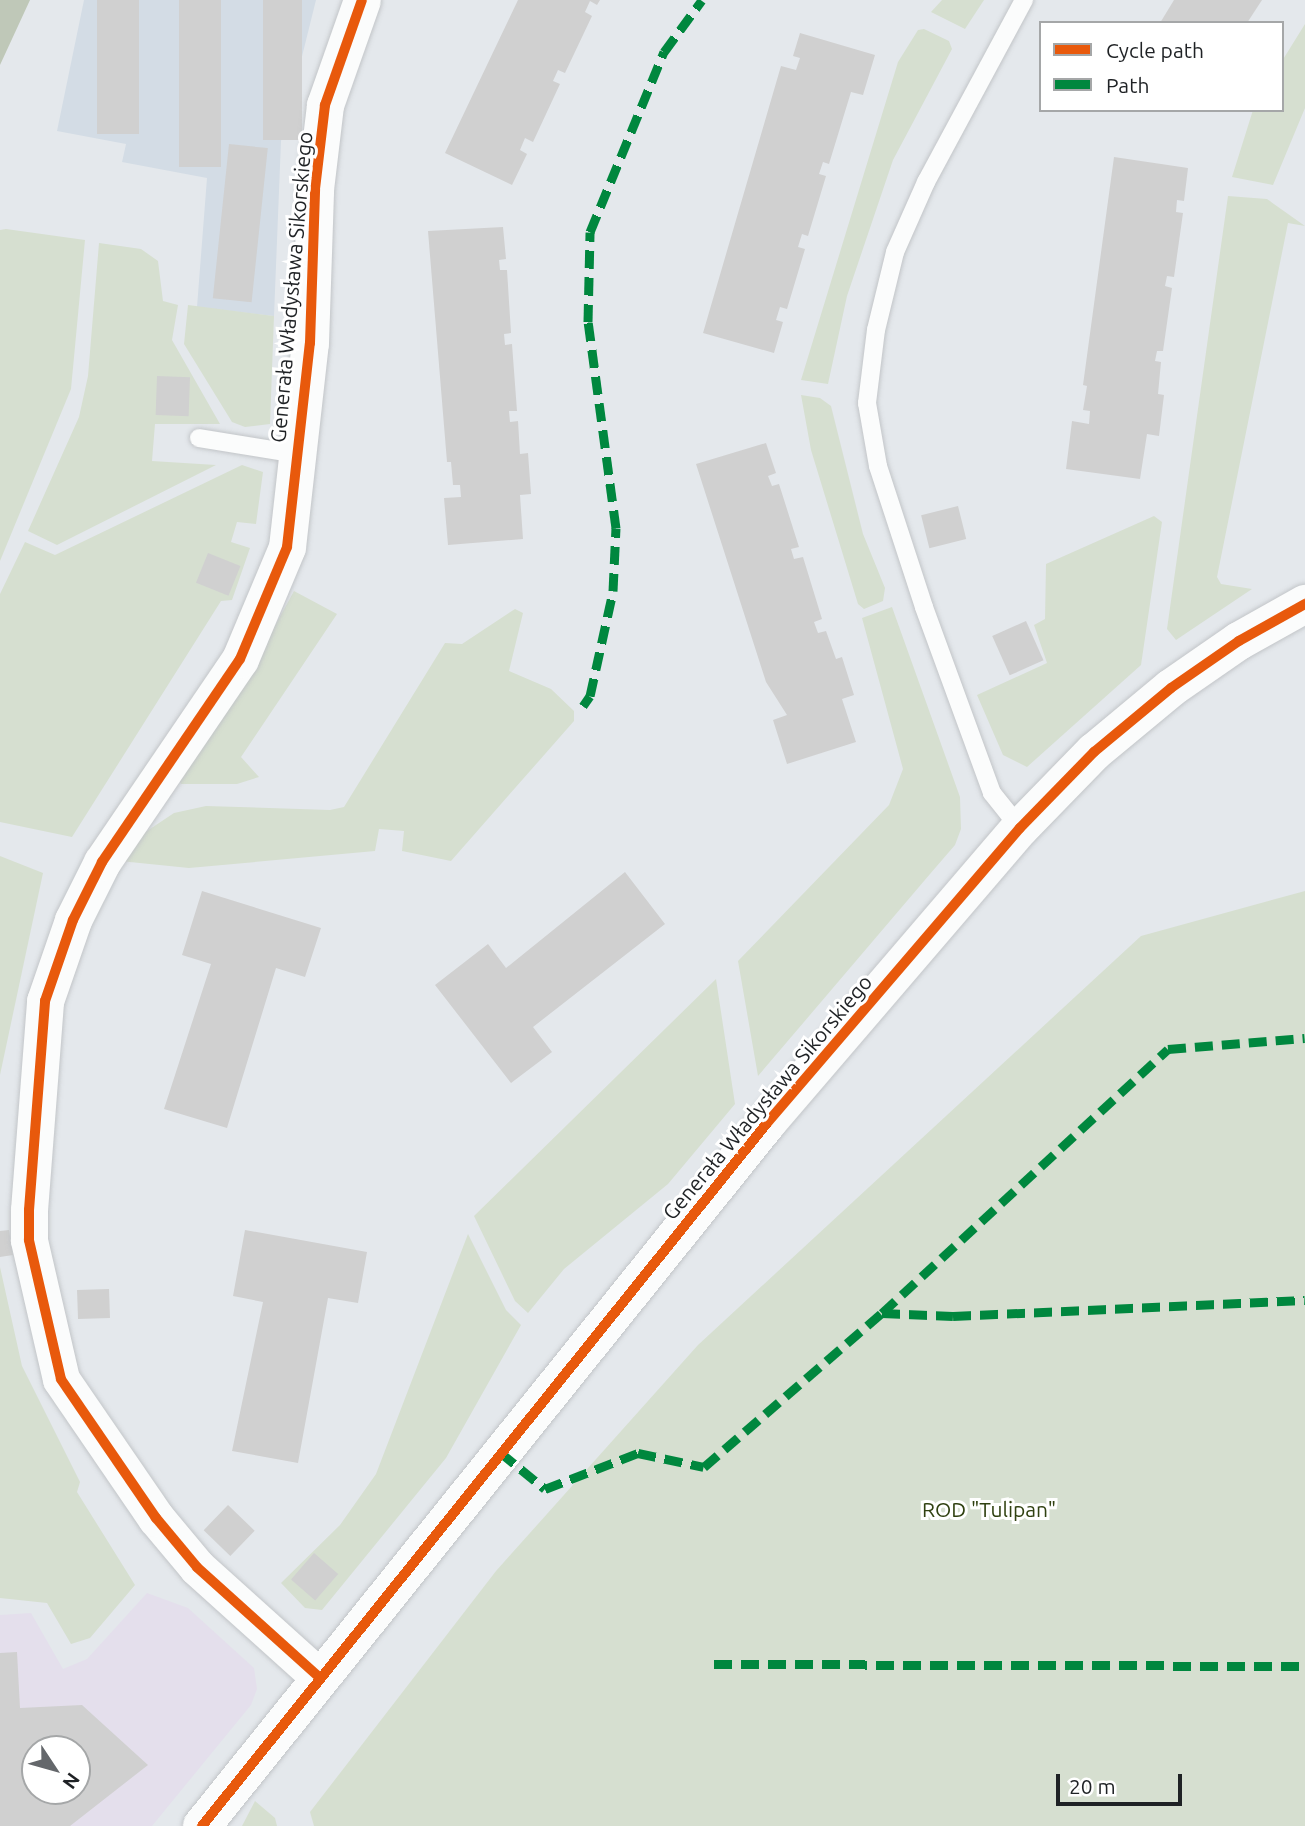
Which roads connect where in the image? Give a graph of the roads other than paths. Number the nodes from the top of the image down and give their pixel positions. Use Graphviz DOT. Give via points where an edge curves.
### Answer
graph roads {
  1 [pos="362,0"];
  2 [pos="1024,0"];
  3 [pos="199,438"];
  4 [pos="297,454"];
  5 [pos="1305,604"];
  6 [pos="1020,828"];
  7 [pos="319,1677"];
  8 [pos="210,1822"];
  1 -- 4 [label="street, Generała Władysława Sikorskiego" via="325,105 315,189 310,344"];
  2 -- 6 [label="lane" via="926,181 895,252 876,330 867,402 878,466 924,607 992,793"];
  3 -- 4 [label="lane"];
  4 -- 7 [label="street, Generała Władysława Sikorskiego" via="286,547 240,659 102,862 65,943 45,1001 29,1240 61,1378 156,1518 197,1567"];
  5 -- 6 [label="street, Generała Władysława Sikorskiego" via="1239,641 1171,688 1094,752"];
  6 -- 7 [label="street, Generała Władysława Sikorskiego" via="767,1123"];
  7 -- 8 [label="street, Generała Władysława Sikorskiego"];
}
